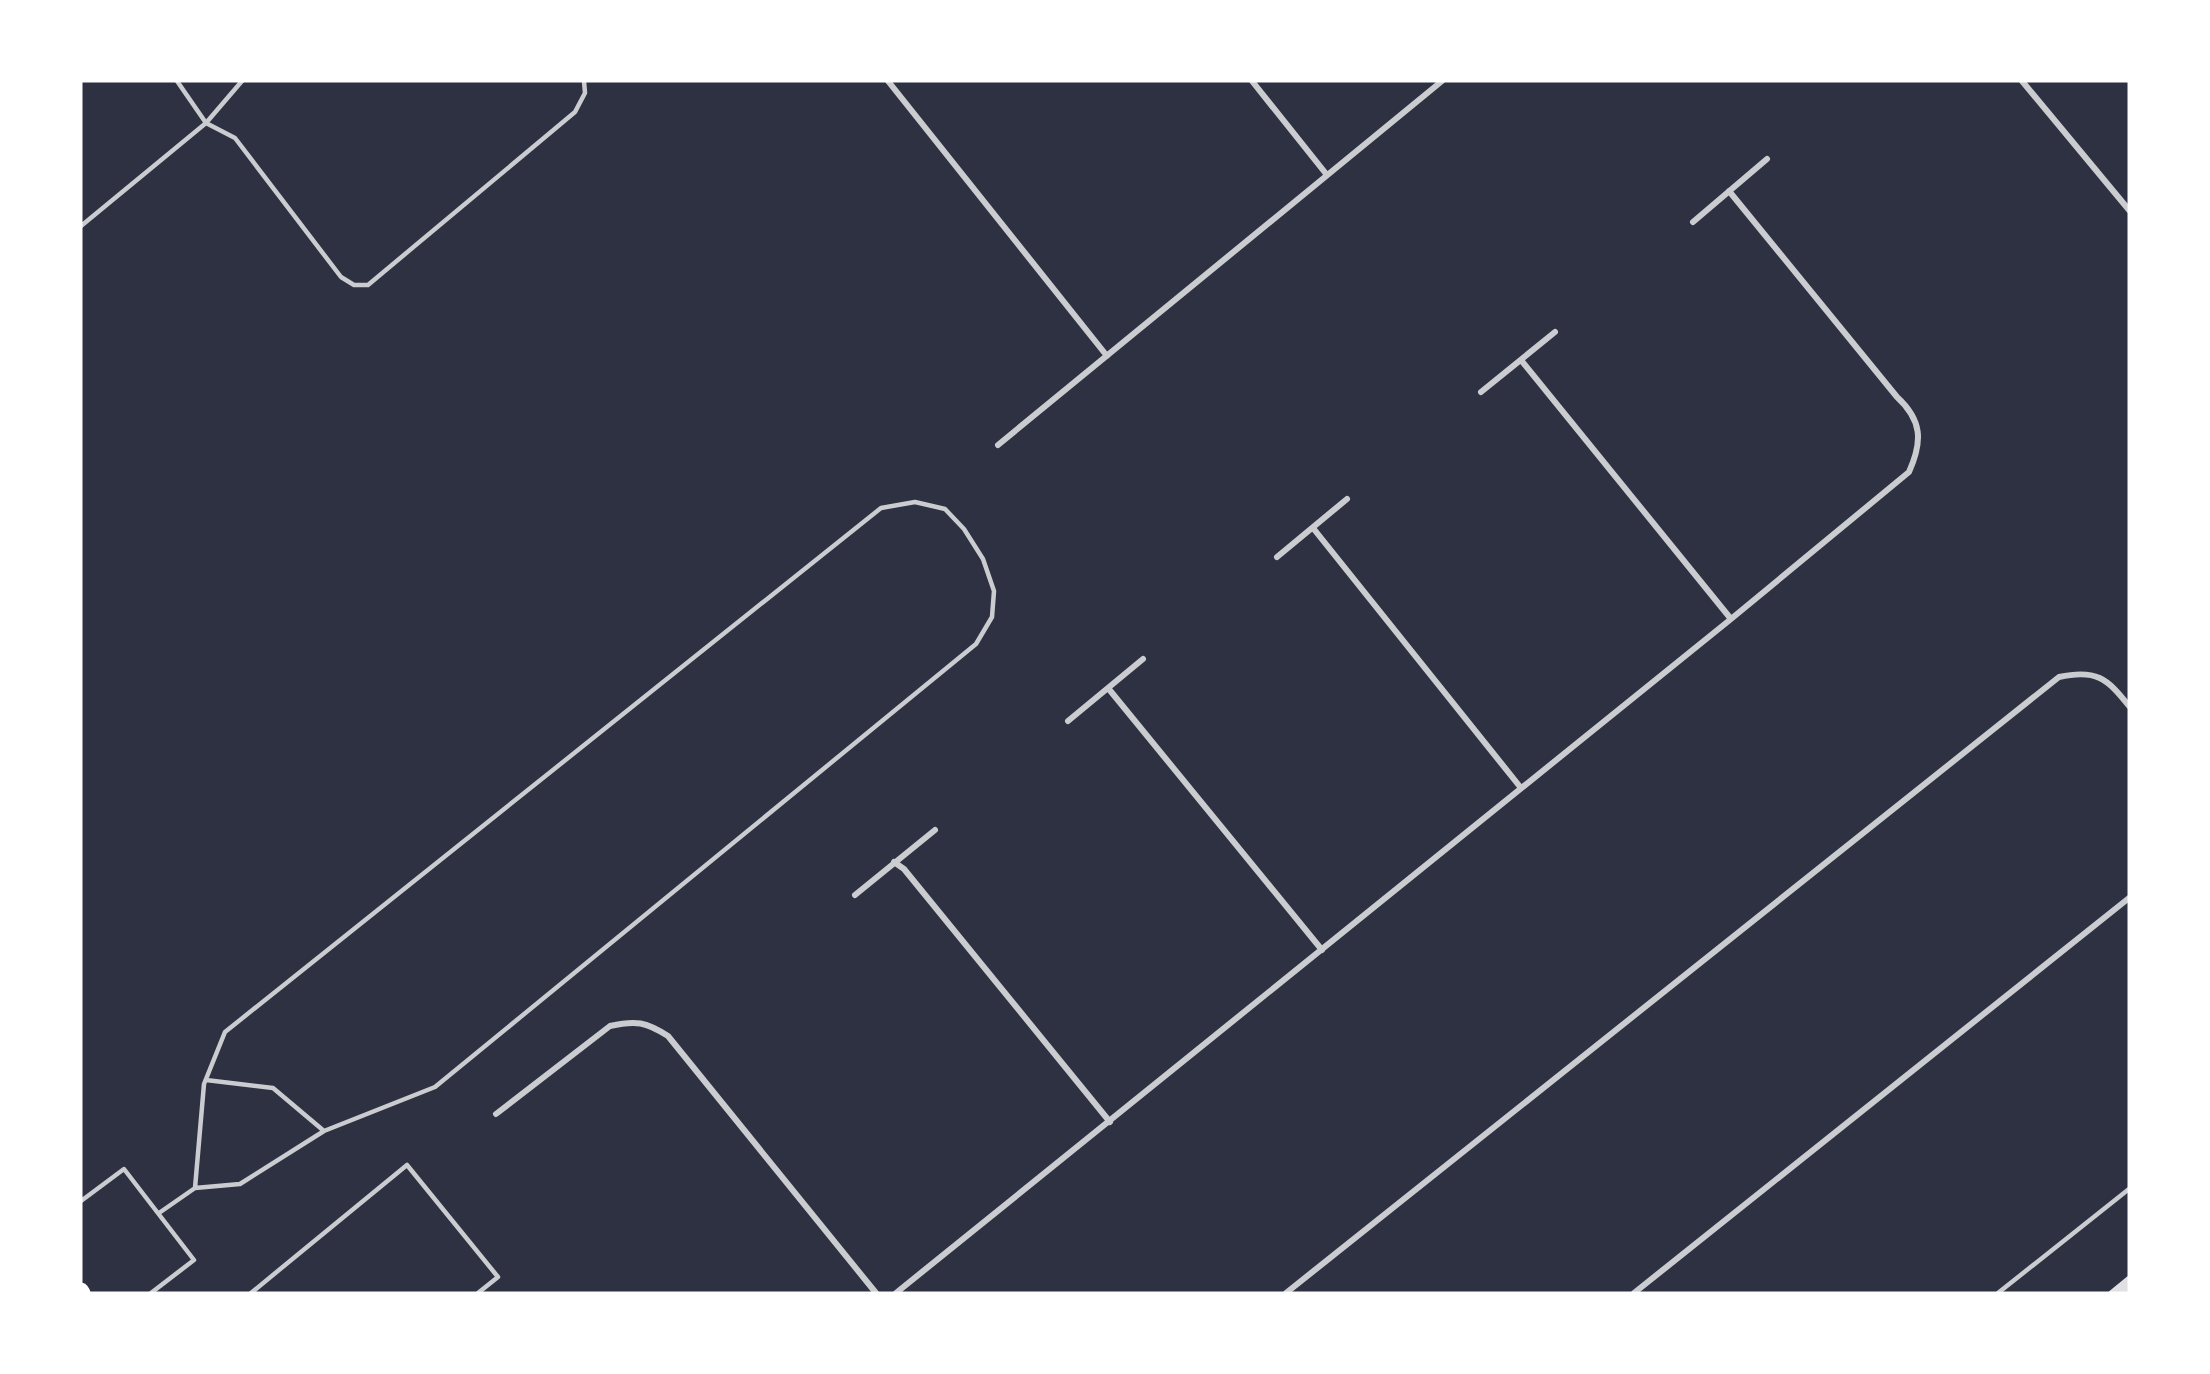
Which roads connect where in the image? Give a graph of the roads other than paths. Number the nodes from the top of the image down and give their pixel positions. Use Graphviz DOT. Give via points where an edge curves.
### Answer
graph roads {
  1 [pos="177,81"];
  2 [pos="242,81"];
  3 [pos="584,81"];
  4 [pos="888,81"];
  5 [pos="1252,81"];
  6 [pos="1442,81"];
  7 [pos="2022,81"];
  8 [pos="206,123"];
  9 [pos="1767,159"];
  10 [pos="1327,175"];
  11 [pos="1729,191"];
  12 [pos="2129,210"];
  13 [pos="1693,222"];
  14 [pos="81,226"];
  15 [pos="1555,332"];
  16 [pos="1107,356"];
  17 [pos="1521,360"];
  18 [pos="1481,392"];
  19 [pos="998,445"];
  20 [pos="1347,500"];
  21 [pos="1313,528"];
  22 [pos="1277,557"];
  23 [pos="1731,619"];
  24 [pos="1143,659"];
  25 [pos="1108,688"];
  26 [pos="2129,706"];
  27 [pos="1068,721"];
  28 [pos="1521,788"];
  29 [pos="935,830"];
  30 [pos="894,862"];
  31 [pos="855,895"];
  32 [pos="2129,898"];
  33 [pos="1322,950"];
  34 [pos="206,1080"];
  35 [pos="496,1114"];
  36 [pos="1110,1122"];
  37 [pos="324,1131"];
  38 [pos="195,1188"];
  39 [pos="2129,1189"];
  40 [pos="81,1201"];
  41 [pos="159,1213"];
  42 [pos="150,1293"];
  43 [pos="250,1293"];
  44 [pos="478,1293"];
  45 [pos="876,1293"];
  46 [pos="896,1293"];
  47 [pos="1286,1293"];
  48 [pos="1634,1293"];
  49 [pos="1998,1293"];
  1 -- 8 [label="lane"];
  2 -- 8 [label="lane"];
  3 -- 8 [label="lane" via="585,93 575,112 368,285 354,285 341,277 235,138"];
  4 -- 16 [label="street"];
  5 -- 10 [label="street"];
  6 -- 10 [label="street"];
  7 -- 12 [label="street"];
  8 -- 14 [label="lane"];
  9 -- 11 [label="street"];
  10 -- 16 [label="street"];
  11 -- 13 [label="street"];
  11 -- 23 [label="street" via="1907,407 1917,425 1919,445 1909,472"];
  15 -- 17 [label="street"];
  16 -- 19 [label="street"];
  17 -- 18 [label="street"];
  17 -- 23 [label="street"];
  20 -- 21 [label="street"];
  21 -- 22 [label="street"];
  21 -- 28 [label="street"];
  23 -- 28 [label="street"];
  24 -- 25 [label="street"];
  25 -- 27 [label="street"];
  25 -- 33 [label="street"];
  26 -- 47 [label="street" via="2112,684 2086,673 2059,677"];
  28 -- 33 [label="street"];
  29 -- 30 [label="street"];
  30 -- 31 [label="street"];
  30 -- 36 [label="street" via="904,869"];
  32 -- 48 [label="street"];
  33 -- 36 [label="street"];
  34 -- 37 [label="lane" via="273,1088"];
  34 -- 37 [label="lane" via="225,1032 881,507 915,502 945,509 983,559 993,591 992,616 976,644 435,1086"];
  34 -- 38 [label="lane"];
  35 -- 45 [label="street" via="610,1026 630,1022 650,1025 668,1036"];
  36 -- 46 [label="street"];
  37 -- 38 [label="lane" via="240,1184"];
  38 -- 41 [label="lane"];
  39 -- 49 [label="lane"];
  40 -- 41 [label="lane" via="124,1169"];
  41 -- 42 [label="lane" via="195,1260"];
  43 -- 44 [label="lane" via="407,1165 498,1276"];
}
